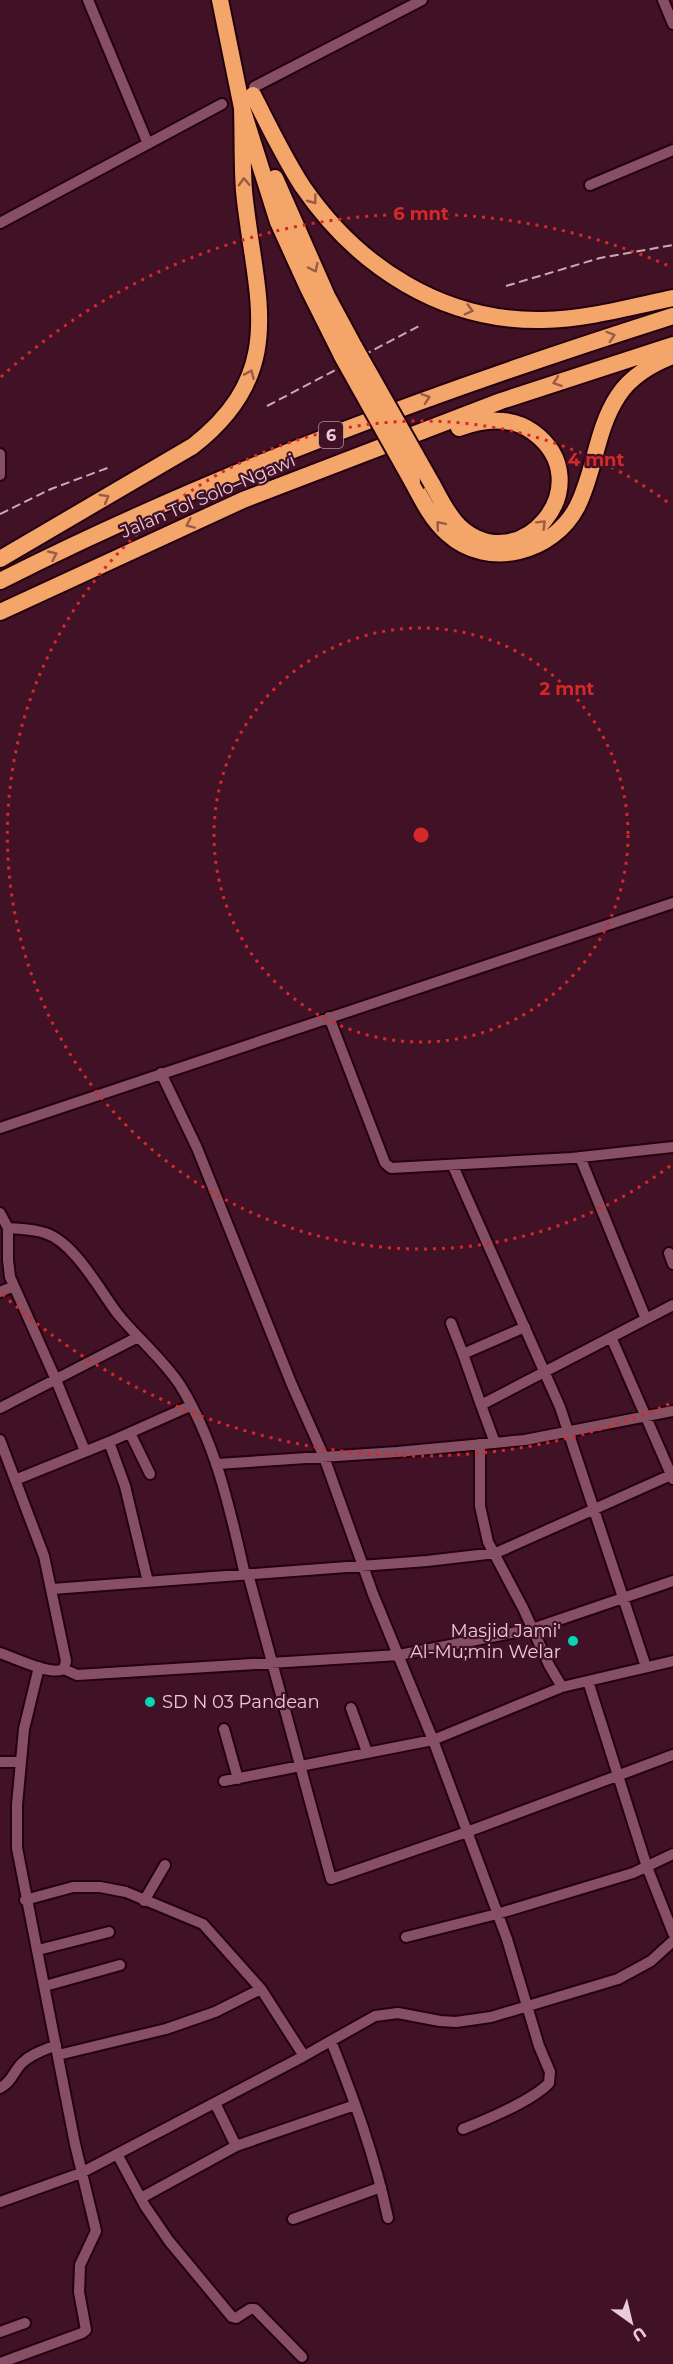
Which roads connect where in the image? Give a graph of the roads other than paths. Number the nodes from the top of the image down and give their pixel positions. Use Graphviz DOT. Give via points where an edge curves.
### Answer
graph roads {
  1 [pos="88,0"];
  2 [pos="220,0"];
  3 [pos="230,0"];
  4 [pos="422,0"];
  5 [pos="663,0"];
  6 [pos="673,24"];
  7 [pos="250,97"];
  8 [pos="222,104"];
  9 [pos="148,144"];
  10 [pos="673,150"];
  11 [pos="590,185"];
  12 [pos="0,224"];
  13 [pos="673,298"];
  14 [pos="673,316"];
  15 [pos="673,345"];
  16 [pos="349,352"];
  17 [pos="673,356"];
  18 [pos="0,454"];
  19 [pos="0,475"];
  20 [pos="243,500"];
  21 [pos="0,559"];
  22 [pos="0,581"];
  23 [pos="0,612"];
  24 [pos="673,903"];
  25 [pos="329,1017"];
  26 [pos="161,1073"];
  27 [pos="0,1128"];
  28 [pos="673,1147"];
  29 [pos="580,1157"];
  30 [pos="453,1166"];
  31 [pos="0,1213"];
  32 [pos="8,1228"];
  33 [pos="669,1253"];
  34 [pos="673,1264"];
  35 [pos="14,1286"];
  36 [pos="0,1292"];
  37 [pos="673,1305"];
  38 [pos="646,1319"];
  39 [pos="451,1323"];
  40 [pos="525,1327"];
  41 [pos="138,1337"];
  42 [pos="611,1337"];
  43 [pos="463,1354"];
  44 [pos="544,1370"];
  45 [pos="56,1380"];
  46 [pos="481,1405"];
  47 [pos="190,1406"];
  48 [pos="0,1408"];
  49 [pos="673,1411"];
  50 [pos="646,1418"];
  51 [pos="130,1433"];
  52 [pos="568,1433"];
  53 [pos="0,1440"];
  54 [pos="109,1442"];
  55 [pos="495,1443"];
  56 [pos="480,1444"];
  57 [pos="85,1451"];
  58 [pos="324,1457"];
  59 [pos="217,1464"];
  60 [pos="150,1474"];
  61 [pos="672,1476"];
  62 [pos="15,1480"];
  63 [pos="595,1508"];
  64 [pos="496,1553"];
  65 [pos="362,1565"];
  66 [pos="247,1575"];
  67 [pos="673,1581"];
  68 [pos="148,1582"];
  69 [pos="52,1589"];
  70 [pos="624,1599"];
  71 [pos="532,1629"];
  72 [pos="0,1653"];
  73 [pos="399,1655"];
  74 [pos="673,1661"];
  75 [pos="273,1664"];
  76 [pos="39,1667"];
  77 [pos="646,1667"];
  78 [pos="64,1669"];
  79 [pos="588,1681"];
  80 [pos="562,1687"];
  81 [pos="351,1708"];
  82 [pos="224,1729"];
  83 [pos="433,1740"];
  84 [pos="368,1752"];
  85 [pos="673,1755"];
  86 [pos="0,1762"];
  87 [pos="21,1762"];
  88 [pos="302,1766"];
  89 [pos="617,1775"];
  90 [pos="238,1779"];
  91 [pos="224,1781"];
  92 [pos="467,1832"];
  93 [pos="673,1854"];
  94 [pos="165,1865"];
  95 [pos="646,1868"];
  96 [pos="25,1900"];
  97 [pos="144,1901"];
  98 [pos="497,1914"];
  99 [pos="672,1925"];
  100 [pos="109,1932"];
  101 [pos="406,1937"];
  102 [pos="673,1941"];
  103 [pos="38,1950"];
  104 [pos="120,1965"];
  105 [pos="45,1986"];
  106 [pos="261,1989"];
  107 [pos="526,2007"];
  108 [pos="331,2041"];
  109 [pos="57,2050"];
  110 [pos="304,2056"];
  111 [pos="0,2088"];
  112 [pos="214,2103"];
  113 [pos="355,2104"];
  114 [pos="463,2129"];
  115 [pos="236,2146"];
  116 [pos="117,2154"];
  117 [pos="81,2173"];
  118 [pos="381,2187"];
  119 [pos="141,2198"];
  120 [pos="0,2202"];
  121 [pos="293,2218"];
  122 [pos="388,2218"];
  123 [pos="25,2323"];
  124 [pos="0,2332"];
  125 [pos="302,2357"];
  126 [pos="0,2363"];
  1 -- 9 [label="street"];
  2 -- 7 [label="highway"];
  3 -- 7 [label="highway"];
  4 -- 7 [label="street"];
  5 -- 6 [label="street"];
  7 -- 13 [label="highway, one-way" via="303,187 334,227 381,270 422,293 479,313 534,320 594,315"];
  7 -- 16 [label="highway" via="264,150"];
  21 -- 7 [label="highway, one-way" via="193,446 214,429 243,391 254,366 260,321 244,190"];
  8 -- 9 [label="street"];
  9 -- 12 [label="street"];
  10 -- 11 [label="street"];
  22 -- 14 [label="highway, Jalan Tol Solo–Ngawi / 6, one-way" via="127,520 341,431 489,376"];
  15 -- 20 [label="highway, Jalan Tol Solo–Ngawi / 6, one-way" via="501,401"];
  17 -- 16 [label="highway, one-way, bridge" via="649,368 619,394 576,508 565,525 537,546 499,554 473,550 440,526 412,481"];
  16 -- 20 [label="highway, one-way, bridge" via="432,484 452,518 460,527 473,536 498,542 523,537 541,527 556,503 558,465 547,445 524,427 490,420 464,426 257,500"];
  18 -- 19 [label="street"];
  20 -- 23 [label="highway, Jalan Tol Solo–Ngawi / 6, one-way"];
  24 -- 25 [label="street"];
  25 -- 26 [label="street"];
  25 -- 30 [label="street" via="386,1165 394,1169"];
  26 -- 27 [label="street"];
  26 -- 58 [label="street" via="197,1148"];
  28 -- 29 [label="street"];
  29 -- 30 [label="street"];
  29 -- 38 [label="street"];
  30 -- 40 [label="street"];
  31 -- 32 [label="street"];
  32 -- 35 [label="street" via="9,1269"];
  32 -- 41 [label="street" via="46,1233 64,1245"];
  33 -- 34 [label="street"];
  35 -- 36 [label="street"];
  35 -- 45 [label="street"];
  37 -- 38 [label="street"];
  38 -- 42 [label="street"];
  39 -- 43 [label="street"];
  40 -- 43 [label="street"];
  40 -- 44 [label="street"];
  41 -- 45 [label="street"];
  41 -- 47 [label="street" via="161,1359"];
  42 -- 44 [label="street"];
  42 -- 50 [label="street"];
  43 -- 46 [label="street"];
  44 -- 46 [label="street"];
  44 -- 52 [label="street"];
  45 -- 48 [label="street"];
  45 -- 57 [label="street"];
  46 -- 55 [label="street"];
  47 -- 51 [label="street"];
  47 -- 59 [label="street"];
  49 -- 50 [label="street"];
  50 -- 52 [label="street"];
  50 -- 61 [label="street"];
  51 -- 54 [label="street"];
  51 -- 60 [label="street"];
  52 -- 55 [label="street"];
  52 -- 63 [label="street"];
  53 -- 62 [label="street"];
  54 -- 57 [label="street"];
  54 -- 68 [label="street" via="125,1486"];
  55 -- 56 [label="street"];
  56 -- 58 [label="street"];
  56 -- 64 [label="street" via="480,1506 488,1542"];
  57 -- 62 [label="street"];
  58 -- 59 [label="street"];
  58 -- 65 [label="street"];
  59 -- 66 [label="street"];
  61 -- 63 [label="street"];
  62 -- 69 [label="street" via="44,1556"];
  63 -- 64 [label="street"];
  63 -- 70 [label="street"];
  64 -- 65 [label="street"];
  64 -- 71 [label="street"];
  65 -- 66 [label="street"];
  65 -- 73 [label="street"];
  66 -- 68 [label="street"];
  66 -- 75 [label="street"];
  67 -- 70 [label="street"];
  68 -- 69 [label="street"];
  69 -- 78 [label="street" via="66,1661"];
  70 -- 71 [label="street"];
  70 -- 77 [label="street"];
  71 -- 73 [label="street"];
  71 -- 80 [label="street"];
  72 -- 76 [label="street"];
  73 -- 75 [label="street"];
  73 -- 83 [label="street"];
  74 -- 77 [label="street"];
  75 -- 78 [label="street" via="96,1675 77,1675"];
  75 -- 88 [label="street"];
  76 -- 78 [label="street" via="57,1672"];
  76 -- 87 [label="street" via="24,1729"];
  77 -- 79 [label="street"];
  79 -- 80 [label="street"];
  79 -- 89 [label="street"];
  80 -- 83 [label="street"];
  81 -- 84 [label="street"];
  82 -- 90 [label="street"];
  83 -- 84 [label="street"];
  83 -- 92 [label="street"];
  84 -- 88 [label="street"];
  85 -- 89 [label="street"];
  86 -- 87 [label="street"];
  87 -- 96 [label="street" via="17,1848"];
  88 -- 90 [label="street"];
  88 -- 92 [label="street" via="331,1879"];
  89 -- 92 [label="street"];
  89 -- 95 [label="street"];
  90 -- 91 [label="street"];
  92 -- 98 [label="street"];
  93 -- 95 [label="street"];
  94 -- 97 [label="street"];
  95 -- 98 [label="street"];
  95 -- 99 [label="street"];
  96 -- 97 [label="street" via="73,1887 120,1891"];
  96 -- 103 [label="street"];
  97 -- 106 [label="street" via="203,1924"];
  98 -- 101 [label="street"];
  98 -- 107 [label="street"];
  100 -- 103 [label="street"];
  102 -- 107 [label="street" via="651,1961 618,1979"];
  103 -- 105 [label="street"];
  104 -- 105 [label="street"];
  105 -- 109 [label="street"];
  106 -- 109 [label="street" via="215,2012 166,2029"];
  106 -- 110 [label="street"];
  107 -- 108 [label="street" via="463,2021 390,2013 375,2016"];
  107 -- 114 [label="street" via="550,2072 549,2083"];
  108 -- 110 [label="street"];
  108 -- 113 [label="street"];
  109 -- 111 [label="street" via="27,2059"];
  109 -- 117 [label="street"];
  110 -- 112 [label="street"];
  112 -- 115 [label="street"];
  112 -- 116 [label="street"];
  113 -- 115 [label="street"];
  113 -- 118 [label="street"];
  115 -- 119 [label="street"];
  116 -- 117 [label="street"];
  116 -- 119 [label="street"];
  117 -- 120 [label="street"];
  117 -- 126 [label="street" via="96,2231 80,2265 79,2292 86,2330"];
  118 -- 121 [label="street"];
  118 -- 122 [label="street"];
  119 -- 125 [label="street" via="169,2241 232,2317 255,2308"];
  123 -- 124 [label="street"];
}
